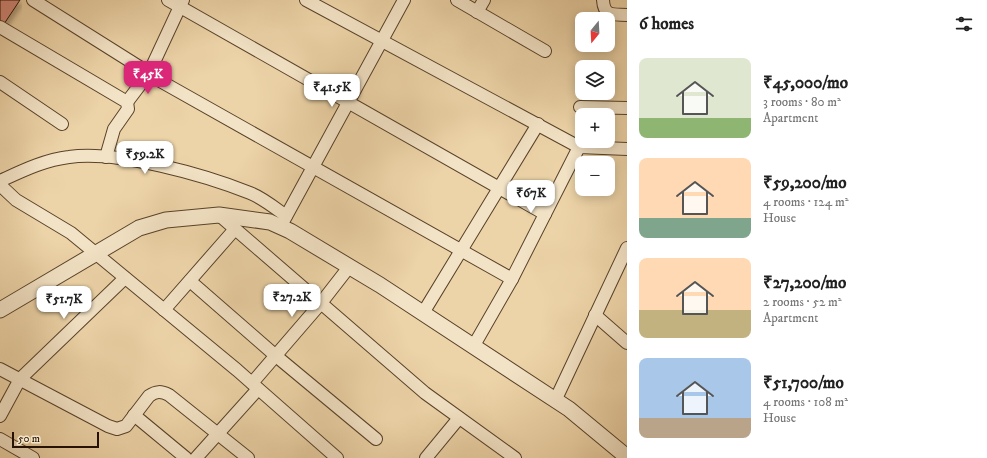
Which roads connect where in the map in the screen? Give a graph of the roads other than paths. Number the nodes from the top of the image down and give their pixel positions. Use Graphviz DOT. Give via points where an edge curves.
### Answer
graph roads {
  1 [pos="33,0"];
  2 [pos="168,0"];
  3 [pos="306,0"];
  4 [pos="404,0"];
  5 [pos="457,0"];
  6 [pos="484,0"];
  7 [pos="603,0"];
  8 [pos="181,3"];
  9 [pos="477,12"];
  10 [pos="627,15"];
  11 [pos="0,27"];
  12 [pos="383,41"];
  13 [pos="545,51"];
  14 [pos="150,73"];
  15 [pos="0,82"];
  16 [pos="127,102"];
  17 [pos="348,103"];
  18 [pos="580,106"];
  19 [pos="627,108"];
  20 [pos="62,124"];
  21 [pos="538,124"];
  22 [pos="575,145"];
  23 [pos="578,148"];
  24 [pos="603,148"];
  25 [pos="627,149"];
  26 [pos="106,157"];
  27 [pos="312,168"];
  28 [pos="0,181"];
  29 [pos="0,185"];
  30 [pos="499,188"];
  31 [pos="545,214"];
  32 [pos="219,215"];
  33 [pos="283,221"];
  34 [pos="235,229"];
  35 [pos="627,248"];
  36 [pos="462,250"];
  37 [pos="96,254"];
  38 [pos="349,267"];
  39 [pos="125,278"];
  40 [pos="512,279"];
  41 [pos="190,281"];
  42 [pos="321,303"];
  43 [pos="0,310"];
  44 [pos="164,310"];
  45 [pos="423,313"];
  46 [pos="595,316"];
  47 [pos="627,343"];
  48 [pos="473,347"];
  49 [pos="276,356"];
  50 [pos="0,369"];
  51 [pos="20,379"];
  52 [pos="255,386"];
  53 [pos="555,401"];
  54 [pos="134,415"];
  55 [pos="0,416"];
  56 [pos="459,418"];
  57 [pos="217,433"];
  58 [pos="0,439"];
  59 [pos="376,439"];
  60 [pos="619,455"];
  61 [pos="33,458"];
  62 [pos="186,458"];
  63 [pos="196,458"];
  64 [pos="248,458"];
  65 [pos="337,458"];
  66 [pos="426,458"];
  67 [pos="515,458"];
  1 -- 14 [label="street"];
  2 -- 8 [label="street"];
  3 -- 12 [label="street"];
  4 -- 12 [label="street"];
  5 -- 9 [label="street"];
  6 -- 9 [label="street"];
  7 -- 10 [label="street" via="604,10 612,14"];
  8 -- 14 [label="street"];
  8 -- 17 [label="street"];
  9 -- 13 [label="street"];
  11 -- 16 [label="street"];
  12 -- 17 [label="street"];
  12 -- 21 [label="street"];
  14 -- 16 [label="street"];
  14 -- 27 [label="street"];
  15 -- 20 [label="street"];
  16 -- 26 [label="street" via="128,109 114,129"];
  17 -- 27 [label="street"];
  17 -- 30 [label="street"];
  18 -- 19 [label="street"];
  21 -- 22 [label="street"];
  21 -- 30 [label="street"];
  23 -- 31 [label="street"];
  24 -- 25 [label="street"];
  26 -- 28 [label="street" via="70,156 40,163"];
  26 -- 33 [label="street" via="142,162 194,175 252,194"];
  27 -- 33 [label="street"];
  27 -- 36 [label="street"];
  29 -- 37 [label="street" via="16,200 71,233"];
  30 -- 31 [label="street"];
  30 -- 36 [label="street"];
  31 -- 40 [label="street"];
  32 -- 33 [label="street"];
  32 -- 34 [label="street"];
  32 -- 37 [label="street" via="166,220 139,228"];
  33 -- 38 [label="street"];
  34 -- 41 [label="street"];
  34 -- 42 [label="street"];
  35 -- 46 [label="street"];
  36 -- 40 [label="street"];
  36 -- 45 [label="street"];
  37 -- 39 [label="street"];
  37 -- 43 [label="street"];
  38 -- 42 [label="street"];
  38 -- 45 [label="street"];
  39 -- 44 [label="street"];
  39 -- 51 [label="street"];
  40 -- 48 [label="street"];
  41 -- 44 [label="street"];
  41 -- 49 [label="street"];
  42 -- 49 [label="street"];
  42 -- 56 [label="street" via="425,393"];
  44 -- 52 [label="street"];
  45 -- 48 [label="street"];
  46 -- 47 [label="street"];
  46 -- 53 [label="street"];
  48 -- 53 [label="street"];
  49 -- 52 [label="street"];
  49 -- 59 [label="street"];
  50 -- 51 [label="street"];
  51 -- 54 [label="street" via="112,428 122,428"];
  51 -- 55 [label="street"];
  52 -- 57 [label="street"];
  52 -- 65 [label="street"];
  53 -- 60 [label="street" via="568,409"];
  54 -- 57 [label="street" via="149,396 164,392"];
  54 -- 62 [label="street"];
  56 -- 66 [label="street"];
  56 -- 67 [label="street"];
  57 -- 63 [label="street"];
  57 -- 64 [label="street"];
  58 -- 61 [label="street"];
}
